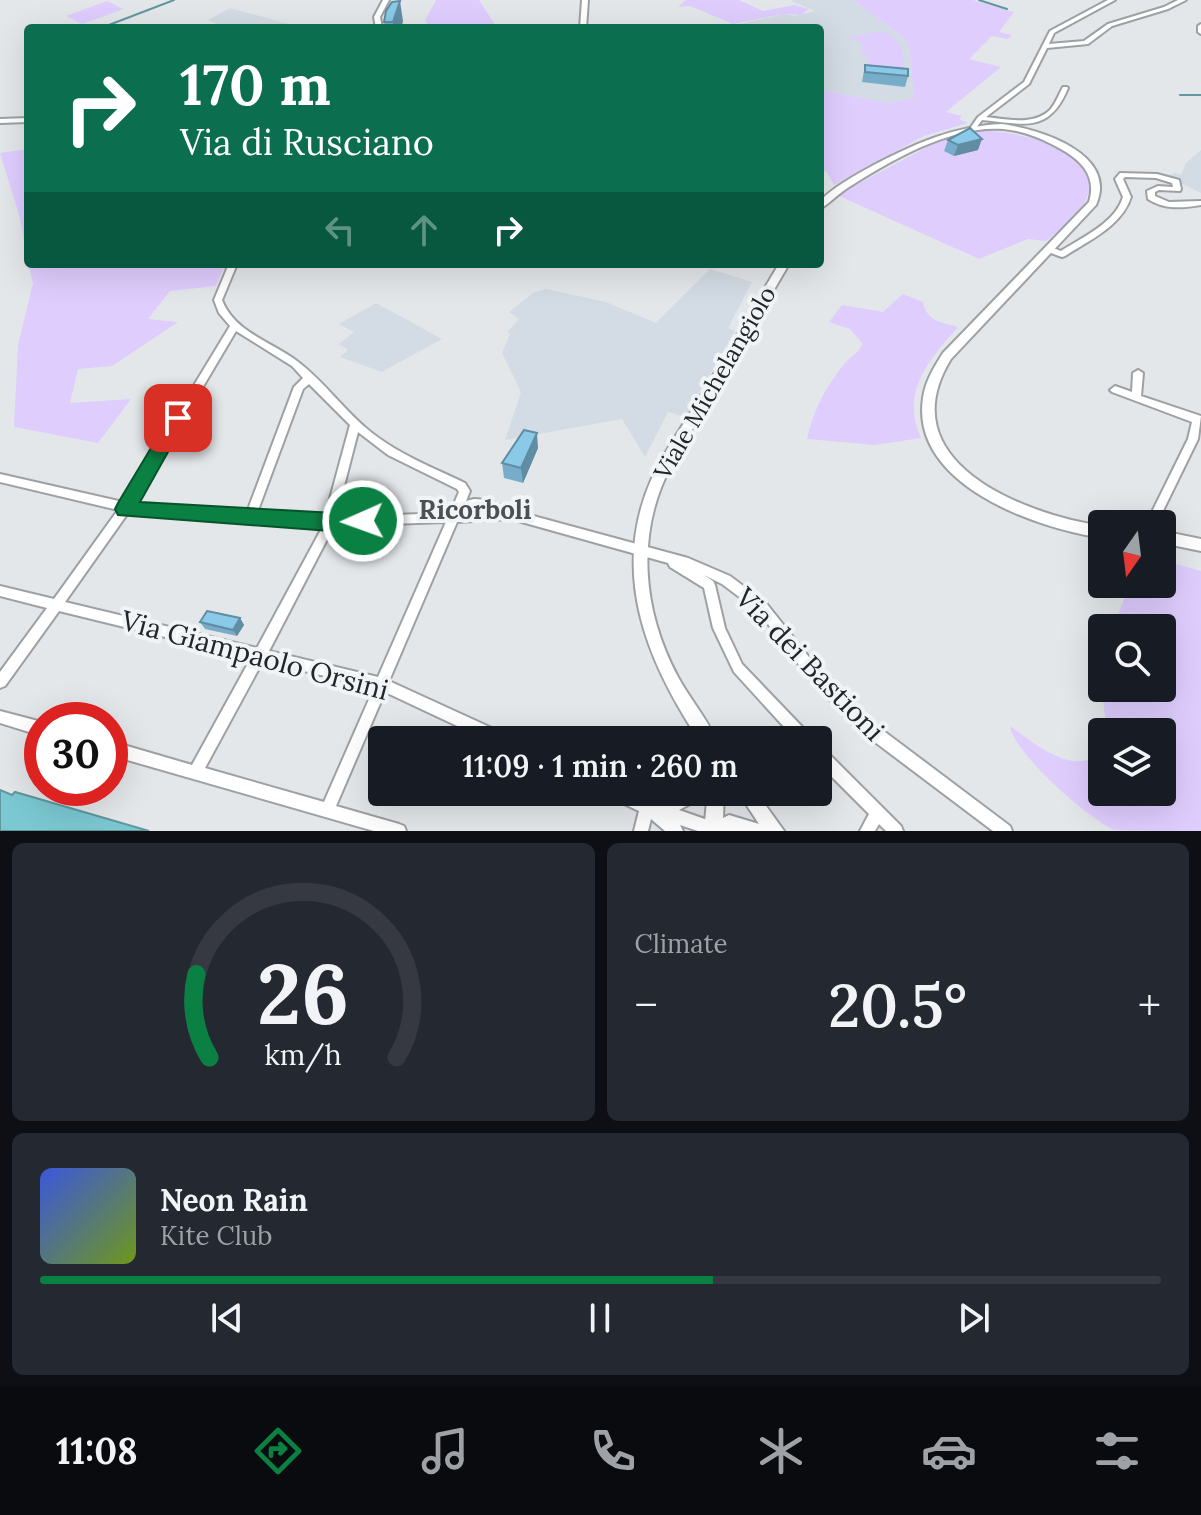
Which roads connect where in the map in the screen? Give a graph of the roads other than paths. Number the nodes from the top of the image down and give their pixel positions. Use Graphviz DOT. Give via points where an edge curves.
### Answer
graph roads {
  1 [pos="386,0"];
  2 [pos="585,0"];
  3 [pos="1112,0"];
  4 [pos="1183,0"];
  5 [pos="378,24"];
  6 [pos="583,24"];
  7 [pos="1044,46"];
  8 [pos="1065,88"];
  9 [pos="24,120"];
  10 [pos="0,121"];
  11 [pos="977,122"];
  12 [pos="824,199"];
  13 [pos="1201,203"];
  14 [pos="1051,250"];
  15 [pos="231,268"];
  16 [pos="782,268"];
  17 [pos="235,326"];
  18 [pos="1138,373"];
  19 [pos="310,377"];
  20 [pos="1115,390"];
  21 [pos="1136,399"];
  22 [pos="1199,420"];
  23 [pos="355,425"];
  24 [pos="0,478"];
  25 [pos="125,509"];
  26 [pos="1158,510"];
  27 [pos="459,512"];
  28 [pos="250,518"];
  29 [pos="330,522"];
  30 [pos="1088,531"];
  31 [pos="1176,540"];
  32 [pos="1201,545"];
  33 [pos="640,551"];
  34 [pos="666,557"];
  35 [pos="0,591"];
  36 [pos="57,604"];
  37 [pos="261,653"];
  38 [pos="0,682"];
  39 [pos="382,684"];
  40 [pos="0,717"];
  41 [pos="24,724"];
  42 [pos="472,726"];
  43 [pos="698,726"];
  44 [pos="792,726"];
  45 [pos="128,753"];
  46 [pos="832,767"];
  47 [pos="196,772"];
  48 [pos="646,806"];
  49 [pos="665,806"];
  50 [pos="715,806"];
  51 [pos="756,806"];
  52 [pos="655,810"];
  53 [pos="327,811"];
  54 [pos="878,813"];
  55 [pos="713,830"];
  56 [pos="399,831"];
  57 [pos="641,831"];
  58 [pos="676,831"];
  59 [pos="755,831"];
  60 [pos="775,831"];
  61 [pos="867,831"];
  62 [pos="896,831"];
  63 [pos="1005,831"];
  1 -- 5 [label="street"];
  2 -- 6 [label="street"];
  3 -- 7 [label="street" via="1052,32"];
  4 -- 7 [label="street" via="1110,25 1086,43"];
  7 -- 11 [label="street" via="1027,83"];
  8 -- 11 [label="street" via="1056,111 1038,120"];
  9 -- 10 [label="street"];
  11 -- 12 [label="main road" via="933,138"];
  11 -- 14 [label="main road" via="1045,137 1092,170 1097,182 1093,203"];
  13 -- 14 [label="street" via="1160,203 1151,191 1177,189 1176,182 1123,175 1119,179 1126,201 1112,220 1062,254"];
  14 -- 30 [label="main road" via="947,356 932,384 929,423 959,471 996,500 1043,521"];
  15 -- 17 [label="street" via="218,300"];
  16 -- 33 [label="main road, Viale Michelangiolo" via="658,480"];
  17 -- 19 [label="street"];
  17 -- 25 [label="street"];
  18 -- 21 [label="street"];
  19 -- 23 [label="street"];
  19 -- 28 [label="street" via="299,387"];
  20 -- 21 [label="street"];
  21 -- 22 [label="street"];
  22 -- 26 [label="street"];
  23 -- 27 [label="street" via="392,452 463,487"];
  23 -- 29 [label="street"];
  24 -- 25 [label="street, Via dei Bastioni"];
  25 -- 28 [label="street, Via dei Bastioni"];
  25 -- 36 [label="street"];
  27 -- 29 [label="street, Via dei Bastioni"];
  27 -- 33 [label="street, Via dei Bastioni" via="512,515"];
  27 -- 39 [label="street"];
  28 -- 29 [label="street, Via dei Bastioni"];
  29 -- 37 [label="street"];
  31 -- 32 [label="main road"];
  33 -- 34 [label="street, Via dei Bastioni"];
  33 -- 43 [label="main road, Viale Michelangiolo" via="642,599 654,647"];
  34 -- 44 [label="street" via="709,585 724,642 738,668"];
  34 -- 63 [label="street, Via dei Bastioni" via="713,573 748,594 860,722"];
  35 -- 36 [label="street, Via Giampaolo Orsini"];
  36 -- 37 [label="street, Via Giampaolo Orsini"];
  36 -- 38 [label="street"];
  37 -- 39 [label="street, Via Giampaolo Orsini"];
  37 -- 47 [label="street"];
  39 -- 42 [label="street, Via Giampaolo Orsini"];
  39 -- 53 [label="street"];
  40 -- 41 [label="street"];
  45 -- 47 [label="street"];
  46 -- 54 [label="street"];
  47 -- 53 [label="street"];
  48 -- 52 [label="street"];
  49 -- 52 [label="street"];
  50 -- 55 [label="main road"];
  51 -- 60 [label="main road"];
  52 -- 55 [label="street"];
  52 -- 57 [label="street"];
  52 -- 58 [label="street"];
  53 -- 56 [label="street"];
  54 -- 61 [label="street"];
  54 -- 62 [label="street"];
  55 -- 59 [label="main road" via="729,824"];
}
